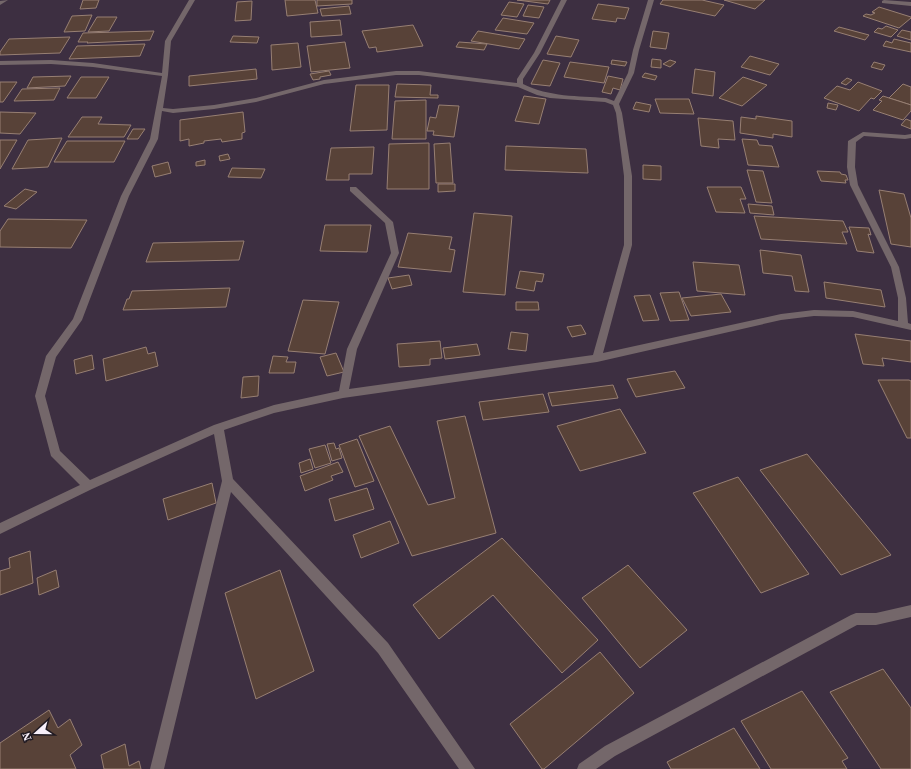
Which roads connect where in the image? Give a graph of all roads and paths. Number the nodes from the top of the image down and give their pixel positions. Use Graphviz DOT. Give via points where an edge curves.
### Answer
graph roads {
  1 [pos="5,0"];
  2 [pos="192,0"];
  3 [pos="564,0"];
  4 [pos="651,0"];
  5 [pos="884,2"];
  6 [pos="0,4"];
  7 [pos="911,4"];
  8 [pos="0,63"];
  9 [pos="164,75"];
  10 [pos="520,85"];
  11 [pos="616,104"];
  12 [pos="159,109"];
  13 [pos="911,136"];
  14 [pos="353,189"];
  15 [pos="907,326"];
  16 [pos="597,358"];
  17 [pos="342,394"];
  18 [pos="218,428"];
  19 [pos="228,481"];
  20 [pos="88,486"];
  21 [pos="0,529"];
  22 [pos="911,611"];
  23 [pos="157,769"];
  24 [pos="468,769"];
  25 [pos="584,769"];
  1 -- 6 [label="street"];
  2 -- 9 [label="street" via="168,41"];
  3 -- 10 [label="street" via="520,80"];
  4 -- 11 [label="street" via="631,74"];
  5 -- 7 [label="street"];
  8 -- 9 [label="street" via="93,64"];
  9 -- 12 [label="street"];
  10 -- 11 [label="street" via="541,94 606,100"];
  10 -- 12 [label="street" via="419,73 396,73 324,82 256,100 214,107 174,111"];
  11 -- 16 [label="street" via="628,176 628,246"];
  12 -- 20 [label="street" via="154,139 125,196 77,320 51,356 40,396 55,453"];
  13 -- 15 [label="street" via="863,134 852,141 851,167 854,185 895,267"];
  14 -- 17 [label="street" via="389,222 395,253 352,349"];
  15 -- 16 [label="street" via="853,314 807,314 781,317"];
  16 -- 17 [label="street"];
  17 -- 18 [label="street" via="274,409"];
  18 -- 19 [label="street"];
  18 -- 20 [label="street"];
  19 -- 23 [label="street"];
  19 -- 24 [label="street" via="383,648"];
  20 -- 21 [label="street"];
  22 -- 25 [label="street" via="876,619 856,619 610,751"];
}
